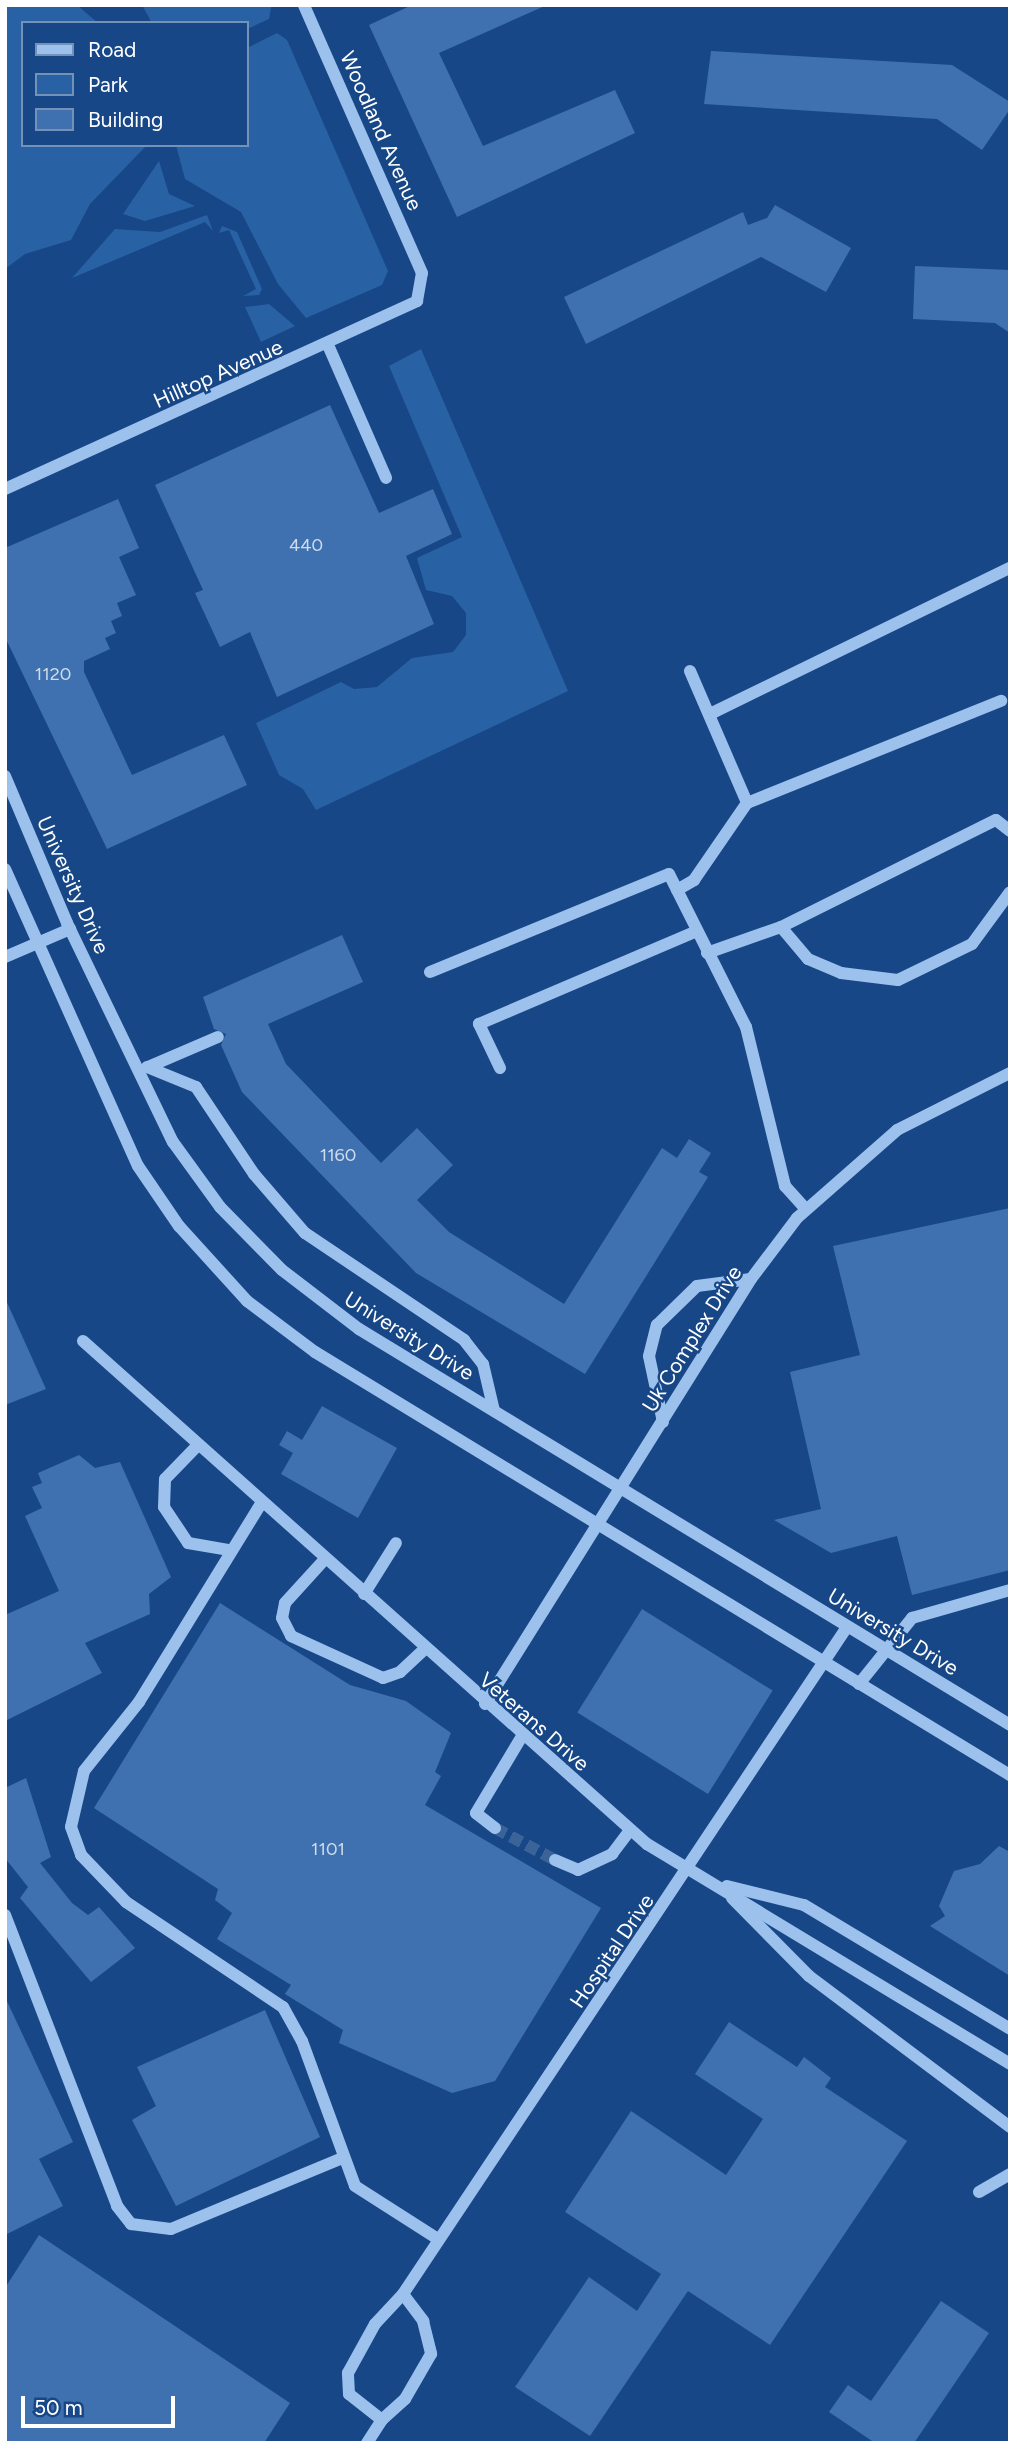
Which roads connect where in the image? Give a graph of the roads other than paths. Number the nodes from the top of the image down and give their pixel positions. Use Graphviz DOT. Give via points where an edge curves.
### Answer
graph roads {
  1 [pos="304,5"];
  2 [pos="422,273"];
  3 [pos="328,345"];
  4 [pos="386,478"];
  5 [pos="5,489"];
  6 [pos="1010,568"];
  7 [pos="690,671"];
  8 [pos="1001,701"];
  9 [pos="710,714"];
  10 [pos="5,776"];
  11 [pos="747,803"];
  12 [pos="1010,831"];
  13 [pos="5,869"];
  14 [pos="677,890"];
  15 [pos="1010,891"];
  16 [pos="781,927"];
  17 [pos="70,929"];
  18 [pos="697,930"];
  19 [pos="38,942"];
  20 [pos="707,953"];
  21 [pos="5,957"];
  22 [pos="430,972"];
  23 [pos="218,1037"];
  24 [pos="500,1068"];
  25 [pos="143,1069"];
  26 [pos="1010,1073"];
  27 [pos="806,1209"];
  28 [pos="751,1279"];
  29 [pos="83,1341"];
  30 [pos="494,1411"];
  31 [pos="663,1422"];
  32 [pos="198,1445"];
  33 [pos="622,1489"];
  34 [pos="262,1502"];
  35 [pos="599,1526"];
  36 [pos="396,1543"];
  37 [pos="229,1550"];
  38 [pos="324,1559"];
  39 [pos="1010,1590"];
  40 [pos="364,1594"];
  41 [pos="847,1627"];
  42 [pos="882,1648"];
  43 [pos="424,1650"];
  44 [pos="825,1662"];
  45 [pos="859,1684"];
  46 [pos="485,1704"];
  47 [pos="1010,1725"];
  48 [pos="522,1736"];
  49 [pos="1010,1775"];
  50 [pos="495,1828"];
  51 [pos="630,1830"];
  52 [pos="555,1860"];
  53 [pos="689,1871"];
  54 [pos="720,1885"];
  55 [pos="5,1915"];
  56 [pos="1010,2029"];
  57 [pos="1010,2064"];
  58 [pos="1010,2127"];
  59 [pos="342,2158"];
  60 [pos="1010,2174"];
  61 [pos="979,2192"];
  62 [pos="438,2239"];
  63 [pos="403,2294"];
  64 [pos="382,2420"];
  65 [pos="367,2443"];
  1 -- 2 [label="street, Woodland Avenue"];
  2 -- 3 [label="street, Hilltop Avenue" via="421,292 409,308"];
  3 -- 4 [label="street"];
  3 -- 5 [label="street, Hilltop Avenue"];
  6 -- 9 [label="street"];
  7 -- 9 [label="street"];
  8 -- 11 [label="street"];
  9 -- 11 [label="street"];
  10 -- 17 [label="street, University Drive"];
  11 -- 14 [label="street" via="695,880"];
  12 -- 16 [label="street" via="996,820"];
  13 -- 19 [label="street"];
  14 -- 18 [label="street"];
  14 -- 22 [label="street" via="669,874"];
  15 -- 16 [label="street" via="972,944 898,980 841,973 808,959"];
  16 -- 20 [label="street"];
  17 -- 19 [label="street"];
  17 -- 25 [label="street, University Drive"];
  18 -- 20 [label="street"];
  18 -- 24 [label="street" via="479,1024"];
  19 -- 21 [label="street"];
  19 -- 35 [label="street" via="138,1166 213,1267 315,1352"];
  20 -- 27 [label="street" via="746,1027 785,1186"];
  23 -- 25 [label="street"];
  25 -- 30 [label="street, University Drive" via="173,1142 220,1208 282,1270 359,1329"];
  25 -- 30 [label="street" via="196,1087 254,1174 305,1233 464,1339 483,1364"];
  26 -- 27 [label="street, Uk Complex Drive" via="897,1130"];
  27 -- 28 [label="street, Uk Complex Drive"];
  28 -- 31 [label="street, Uk Complex Drive"];
  28 -- 31 [label="street" via="697,1286 657,1325 649,1356"];
  29 -- 32 [label="street, Veterans Drive"];
  30 -- 33 [label="street, University Drive"];
  31 -- 33 [label="street, Uk Complex Drive"];
  32 -- 34 [label="street, Veterans Drive"];
  32 -- 37 [label="street" via="164,1479 164,1507 188,1543"];
  33 -- 35 [label="street, Uk Complex Drive"];
  33 -- 41 [label="street, University Drive"];
  34 -- 37 [label="street"];
  34 -- 38 [label="street, Veterans Drive"];
  35 -- 44 [label="street"];
  35 -- 46 [label="street, Uk Complex Drive"];
  36 -- 40 [label="street"];
  37 -- 59 [label="street" via="139,1702 84,1771 71,1827 86,1861 126,1902 283,2007 302,2041"];
  38 -- 40 [label="street, Veterans Drive"];
  38 -- 43 [label="street" via="285,1603 282,1618 291,1636 383,1678 400,1672"];
  39 -- 42 [label="street" via="912,1618"];
  40 -- 43 [label="street, Veterans Drive"];
  41 -- 42 [label="street, University Drive"];
  41 -- 44 [label="street, Hospital Drive"];
  42 -- 45 [label="street"];
  42 -- 47 [label="street, University Drive"];
  43 -- 46 [label="street, Veterans Drive"];
  44 -- 45 [label="street"];
  44 -- 53 [label="street, Hospital Drive"];
  45 -- 49 [label="street"];
  46 -- 48 [label="street, Veterans Drive"];
  48 -- 50 [label="street" via="476,1813"];
  48 -- 51 [label="street, Veterans Drive"];
  51 -- 52 [label="street" via="612,1854 578,1870"];
  51 -- 53 [label="street, Veterans Drive"];
  53 -- 54 [label="street, Veterans Drive"];
  53 -- 62 [label="street, Hospital Drive"];
  54 -- 56 [label="street" via="804,1905"];
  54 -- 57 [label="street, Veterans Drive"];
  54 -- 58 [label="street" via="809,1976"];
  55 -- 59 [label="street" via="117,2206 131,2224 172,2229"];
  59 -- 62 [label="street" via="359,2190"];
  60 -- 61 [label="street"];
  62 -- 63 [label="street, Hospital Drive"];
  63 -- 64 [label="street" via="426,2328 431,2354 405,2399"];
  63 -- 64 [label="street, Hospital Drive" via="375,2324 348,2374 349,2394"];
  64 -- 65 [label="street"];
}
